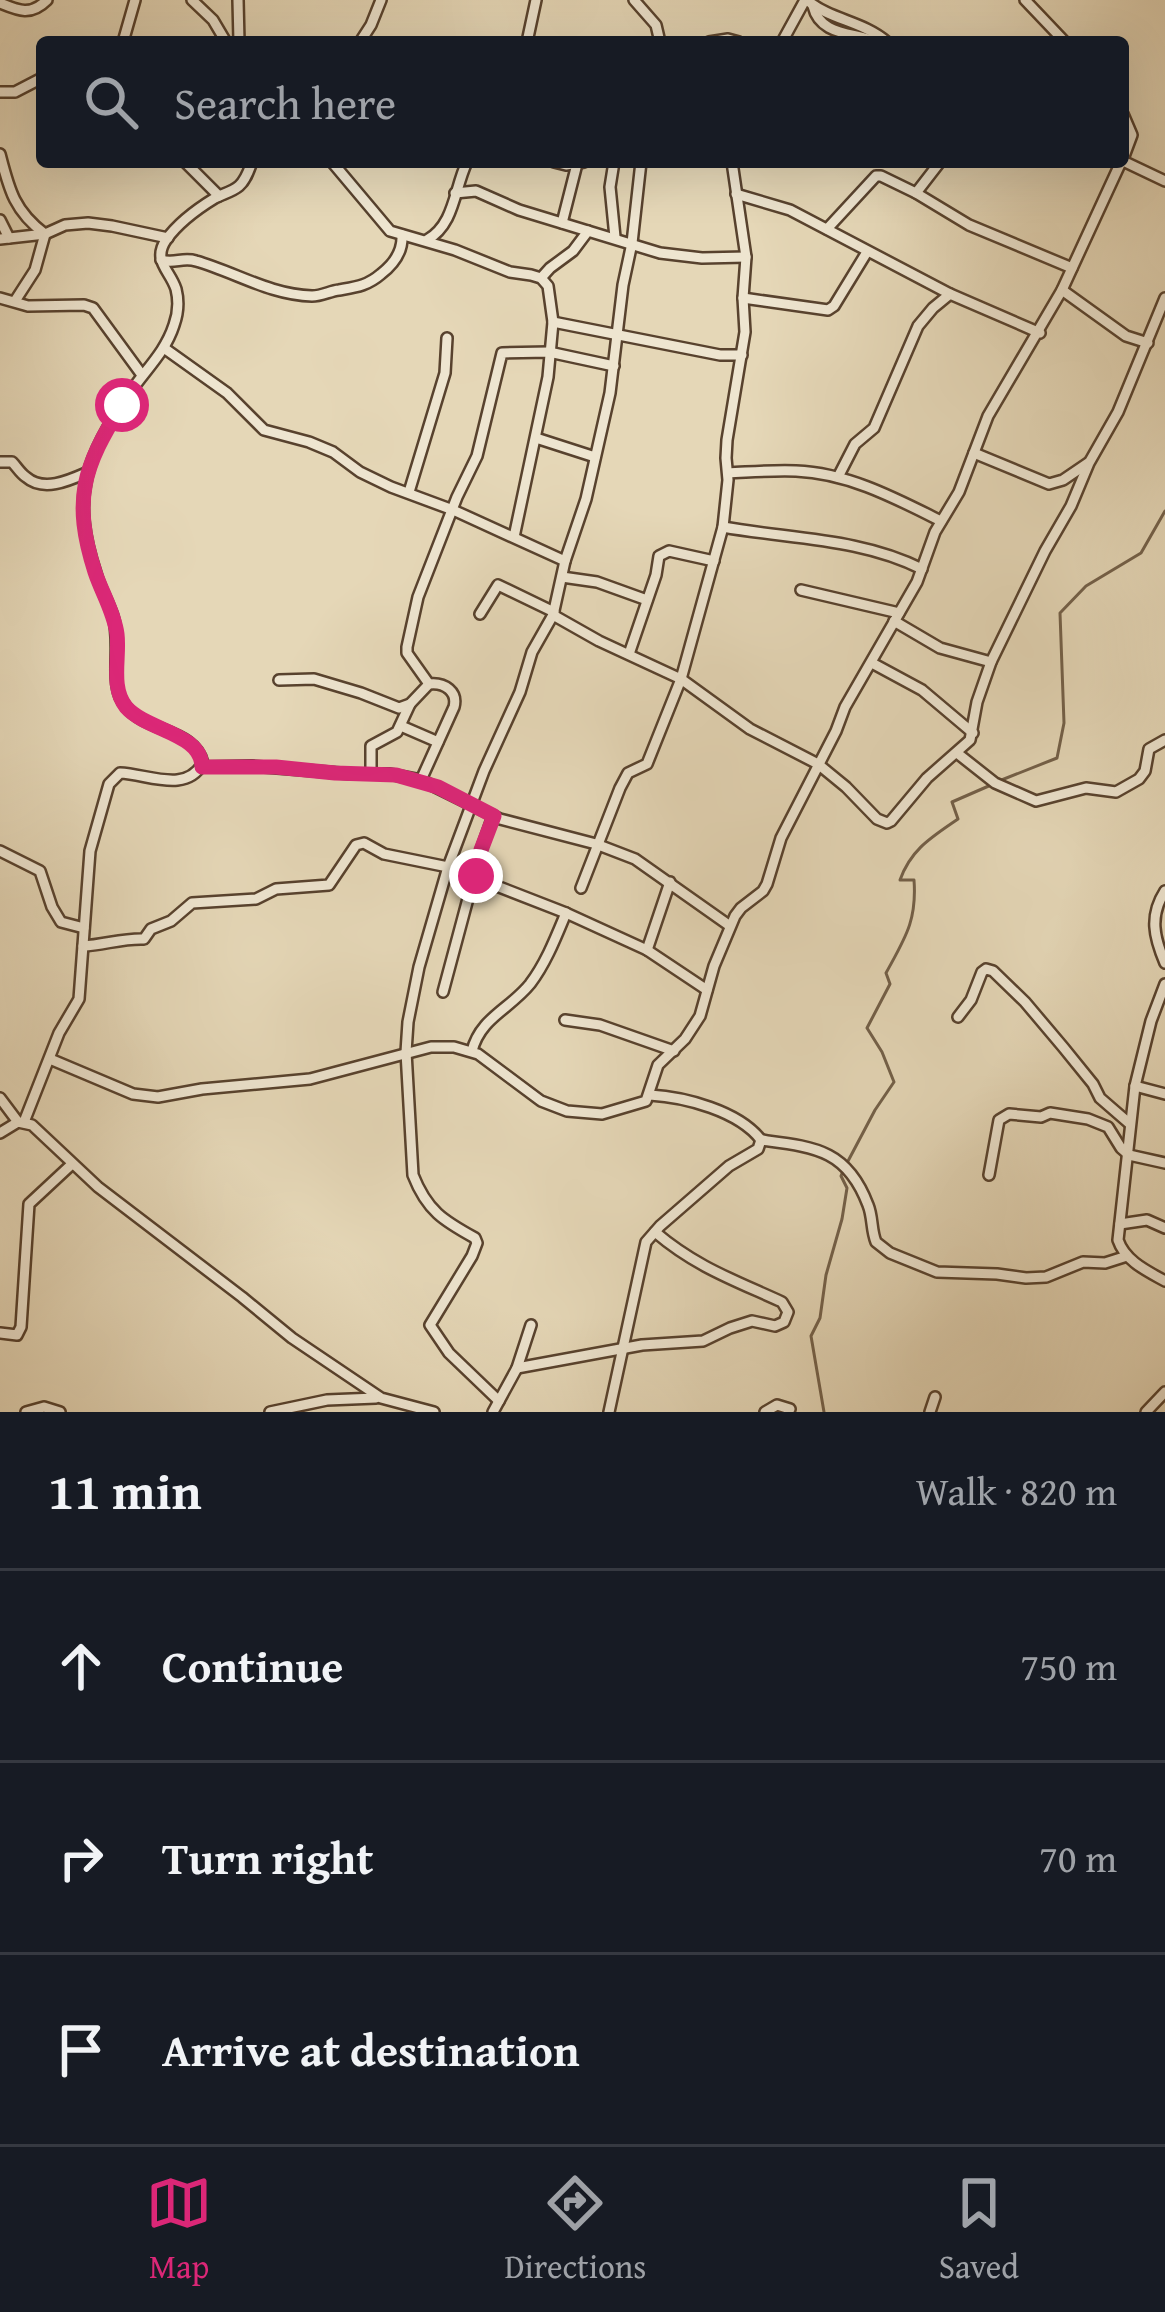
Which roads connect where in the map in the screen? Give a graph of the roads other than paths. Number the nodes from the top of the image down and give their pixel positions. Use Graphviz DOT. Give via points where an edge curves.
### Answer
graph roads {
  1 [pos="47,0"];
  2 [pos="135,0"];
  3 [pos="192,0"];
  4 [pos="238,0"];
  5 [pos="381,0"];
  6 [pos="536,0"];
  7 [pos="634,0"];
  8 [pos="1025,0"];
  9 [pos="808,2"];
  10 [pos="0,3"];
  11 [pos="125,36"];
  12 [pos="222,36"];
  13 [pos="239,36"];
  14 [pos="364,36"];
  15 [pos="528,36"];
  16 [pos="659,36"];
  17 [pos="786,36"];
  18 [pos="857,36"];
  19 [pos="877,36"];
  20 [pos="1059,36"];
  21 [pos="36,81"];
  22 [pos="0,92"];
  23 [pos="0,154"];
  24 [pos="1129,164"];
  25 [pos="191,168"];
  26 [pos="249,168"];
  27 [pos="338,168"];
  28 [pos="465,168"];
  29 [pos="578,168"];
  30 [pos="613,168"];
  31 [pos="640,168"];
  32 [pos="733,168"];
  33 [pos="935,168"];
  34 [pos="1119,168"];
  35 [pos="1165,182"];
  36 [pos="455,193"];
  37 [pos="916,193"];
  38 [pos="736,194"];
  39 [pos="219,196"];
  40 [pos="0,220"];
  41 [pos="562,223"];
  42 [pos="827,229"];
  43 [pos="588,231"];
  44 [pos="46,234"];
  45 [pos="403,235"];
  46 [pos="615,237"];
  47 [pos="5,238"];
  48 [pos="168,238"];
  49 [pos="426,240"];
  50 [pos="632,243"];
  51 [pos="867,252"];
  52 [pos="746,257"];
  53 [pos="161,260"];
  54 [pos="1072,268"];
  55 [pos="541,278"];
  56 [pos="1062,290"];
  57 [pos="950,294"];
  58 [pos="0,298"];
  59 [pos="743,298"];
  60 [pos="1165,298"];
  61 [pos="15,301"];
  62 [pos="553,322"];
  63 [pos="1040,333"];
  64 [pos="619,334"];
  65 [pos="447,338"];
  66 [pos="1148,343"];
  67 [pos="164,348"];
  68 [pos="549,352"];
  69 [pos="742,355"];
  70 [pos="614,366"];
  71 [pos="142,375"];
  72 [pos="536,438"];
  73 [pos="974,453"];
  74 [pos="596,457"];
  75 [pos="0,461"];
  76 [pos="1089,463"];
  77 [pos="86,473"];
  78 [pos="728,473"];
  79 [pos="838,477"];
  80 [pos="410,493"];
  81 [pos="453,510"];
  82 [pos="941,520"];
  83 [pos="723,527"];
  84 [pos="514,537"];
  85 [pos="566,561"];
  86 [pos="714,561"];
  87 [pos="922,569"];
  88 [pos="562,577"];
  89 [pos="800,590"];
  90 [pos="647,600"];
  91 [pos="553,613"];
  92 [pos="480,614"];
  93 [pos="896,617"];
  94 [pos="629,654"];
  95 [pos="992,662"];
  96 [pos="872,663"];
  97 [pos="682,679"];
  98 [pos="279,680"];
  99 [pos="429,684"];
  100 [pos="410,704"];
  101 [pos="401,726"];
  102 [pos="973,733"];
  103 [pos="1165,740"];
  104 [pos="438,742"];
  105 [pos="957,753"];
  106 [pos="818,764"];
  107 [pos="202,767"];
  108 [pos="371,773"];
  109 [pos="421,780"];
  110 [pos="472,806"];
  111 [pos="494,816"];
  112 [pos="596,844"];
  113 [pos="0,851"];
  114 [pos="448,867"];
  115 [pos="476,876"];
  116 [pos="670,882"];
  117 [pos="581,888"];
  118 [pos="1165,891"];
  119 [pos="566,913"];
  120 [pos="730,926"];
  121 [pos="84,928"];
  122 [pos="83,946"];
  123 [pos="647,950"];
  124 [pos="1165,962"];
  125 [pos="1165,984"];
  126 [pos="707,989"];
  127 [pos="443,992"];
  128 [pos="958,1017"];
  129 [pos="565,1020"];
  130 [pos="472,1051"];
  131 [pos="674,1051"];
  132 [pos="406,1052"];
  133 [pos="50,1059"];
  134 [pos="1135,1086"];
  135 [pos="650,1094"];
  136 [pos="1165,1094"];
  137 [pos="0,1097"];
  138 [pos="21,1122"];
  139 [pos="1130,1124"];
  140 [pos="0,1133"];
  141 [pos="761,1140"];
  142 [pos="1129,1155"];
  143 [pos="1165,1163"];
  144 [pos="72,1164"];
  145 [pos="989,1174"];
  146 [pos="1120,1224"];
  147 [pos="1165,1228"];
  148 [pos="655,1232"];
  149 [pos="1127,1256"];
  150 [pos="1165,1281"];
  151 [pos="531,1324"];
  152 [pos="0,1333"];
  153 [pos="622,1349"];
  154 [pos="517,1368"];
  155 [pos="1165,1392"];
  156 [pos="935,1397"];
  157 [pos="381,1398"];
  158 [pos="499,1401"];
  159 [pos="790,1409"];
  160 [pos="26,1412"];
  161 [pos="60,1412"];
  162 [pos="270,1412"];
  163 [pos="434,1412"];
  164 [pos="493,1412"];
  165 [pos="609,1412"];
  166 [pos="765,1412"];
  167 [pos="930,1412"];
  168 [pos="1146,1412"];
  1 -- 10 [label="street" via="29,12"];
  2 -- 11 [label="street"];
  3 -- 12 [label="street"];
  4 -- 13 [label="street"];
  5 -- 14 [label="street"];
  6 -- 15 [label="street"];
  7 -- 16 [label="street"];
  8 -- 20 [label="street"];
  9 -- 17 [label="street"];
  9 -- 18 [label="street" via="830,28"];
  9 -- 19 [label="street"];
  21 -- 22 [label="street"];
  23 -- 44 [label="street" via="17,206"];
  24 -- 35 [label="street"];
  25 -- 39 [label="street"];
  26 -- 39 [label="street" via="240,185"];
  27 -- 45 [label="street" via="384,226"];
  28 -- 36 [label="street"];
  29 -- 41 [label="street"];
  30 -- 46 [label="street"];
  31 -- 50 [label="street"];
  32 -- 38 [label="street"];
  33 -- 37 [label="street"];
  34 -- 54 [label="street"];
  36 -- 41 [label="street" via="476,191"];
  36 -- 49 [label="street" via="442,228"];
  37 -- 42 [label="street" via="876,176"];
  37 -- 54 [label="street"];
  38 -- 42 [label="street"];
  38 -- 52 [label="street"];
  39 -- 48 [label="street"];
  40 -- 47 [label="street"];
  41 -- 43 [label="street"];
  42 -- 51 [label="street"];
  43 -- 46 [label="street"];
  43 -- 55 [label="street"];
  44 -- 47 [label="street"];
  44 -- 48 [label="street" via="88,224"];
  44 -- 61 [label="street"];
  45 -- 49 [label="street"];
  45 -- 53 [label="street" via="396,259 375,279 316,296 263,287 191,259"];
  46 -- 50 [label="street"];
  48 -- 53 [label="street"];
  49 -- 55 [label="street"];
  50 -- 52 [label="street" via="676,256"];
  50 -- 64 [label="street"];
  51 -- 57 [label="street"];
  51 -- 59 [label="street" via="828,310"];
  52 -- 59 [label="street"];
  53 -- 67 [label="street" via="177,297"];
  54 -- 56 [label="street"];
  55 -- 62 [label="street"];
  56 -- 63 [label="street"];
  56 -- 66 [label="street"];
  57 -- 63 [label="street"];
  57 -- 79 [label="street" via="918,326 874,428"];
  58 -- 61 [label="street"];
  59 -- 69 [label="street"];
  60 -- 66 [label="street"];
  61 -- 71 [label="street" via="93,308"];
  62 -- 64 [label="street"];
  62 -- 68 [label="street"];
  63 -- 73 [label="street"];
  64 -- 69 [label="street"];
  64 -- 70 [label="street"];
  65 -- 80 [label="street"];
  66 -- 76 [label="street"];
  67 -- 71 [label="street"];
  67 -- 80 [label="street" via="265,430 320,446"];
  68 -- 70 [label="street"];
  68 -- 72 [label="street"];
  68 -- 81 [label="street" via="502,352 477,456"];
  69 -- 78 [label="street"];
  70 -- 74 [label="street"];
  71 -- 77 [label="street"];
  72 -- 74 [label="street"];
  72 -- 84 [label="street"];
  73 -- 76 [label="street" via="1049,484"];
  73 -- 82 [label="street"];
  74 -- 85 [label="street"];
  75 -- 77 [label="street" via="39,483"];
  76 -- 95 [label="street"];
  77 -- 107 [label="street" via="86,535 117,631 121,698 145,722 194,746"];
  78 -- 79 [label="street"];
  78 -- 83 [label="street"];
  79 -- 82 [label="street"];
  80 -- 81 [label="street"];
  81 -- 84 [label="street"];
  81 -- 99 [label="street" via="406,646"];
  82 -- 87 [label="street"];
  83 -- 86 [label="street"];
  83 -- 87 [label="street" via="861,547"];
  84 -- 85 [label="street"];
  85 -- 88 [label="street"];
  86 -- 90 [label="street" via="661,553"];
  86 -- 97 [label="street"];
  87 -- 93 [label="street"];
  88 -- 90 [label="street"];
  88 -- 91 [label="street"];
  89 -- 93 [label="street"];
  90 -- 94 [label="street"];
  91 -- 92 [label="street" via="498,585"];
  91 -- 94 [label="street"];
  91 -- 110 [label="street"];
  93 -- 95 [label="street" via="940,648"];
  93 -- 96 [label="street"];
  94 -- 97 [label="street"];
  95 -- 102 [label="street"];
  96 -- 102 [label="street" via="922,690"];
  96 -- 106 [label="street"];
  97 -- 106 [label="street"];
  97 -- 112 [label="street" via="646,764 628,773"];
  98 -- 100 [label="street" via="314,679 392,707"];
  99 -- 100 [label="street"];
  99 -- 104 [label="street" via="456,697"];
  100 -- 101 [label="street"];
  101 -- 104 [label="street"];
  101 -- 108 [label="street" via="371,746"];
  102 -- 105 [label="street"];
  103 -- 105 [label="street" via="1149,749 1139,778 1116,792 1086,788 1036,802"];
  104 -- 109 [label="street"];
  105 -- 106 [label="street" via="887,823"];
  106 -- 120 [label="street" via="767,884"];
  107 -- 108 [label="street"];
  107 -- 121 [label="street" via="176,781 113,776 89,851"];
  108 -- 109 [label="street"];
  109 -- 110 [label="street"];
  110 -- 111 [label="street"];
  110 -- 114 [label="street"];
  111 -- 112 [label="street"];
  111 -- 115 [label="street"];
  112 -- 116 [label="street"];
  112 -- 117 [label="street"];
  113 -- 121 [label="street" via="40,871 61,922"];
  114 -- 115 [label="street"];
  114 -- 122 [label="street" via="364,843 329,885 195,903 143,939"];
  114 -- 132 [label="street" via="419,967"];
  115 -- 119 [label="street"];
  115 -- 127 [label="street"];
  116 -- 120 [label="street"];
  116 -- 123 [label="street"];
  118 -- 124 [label="street" via="1154,932"];
  119 -- 123 [label="street"];
  119 -- 130 [label="street" via="535,978 479,1031"];
  120 -- 126 [label="street"];
  121 -- 122 [label="street"];
  122 -- 133 [label="street" via="79,999"];
  123 -- 126 [label="street"];
  125 -- 134 [label="street"];
  126 -- 131 [label="street" via="700,1016"];
  128 -- 139 [label="street" via="984,970 993,970"];
  129 -- 131 [label="street"];
  130 -- 132 [label="street"];
  130 -- 135 [label="street" via="567,1111 610,1112"];
  131 -- 135 [label="street" via="658,1066"];
  132 -- 133 [label="street" via="310,1079 158,1097"];
  132 -- 158 [label="street" via="416,1183 445,1223 478,1243 430,1325"];
  133 -- 138 [label="street"];
  134 -- 136 [label="street"];
  134 -- 139 [label="street"];
  135 -- 141 [label="street" via="702,1105"];
  137 -- 138 [label="street"];
  138 -- 140 [label="street"];
  138 -- 144 [label="street"];
  139 -- 142 [label="street"];
  141 -- 148 [label="street"];
  141 -- 149 [label="street" via="842,1161 869,1207 875,1242 937,1272 1036,1278"];
  142 -- 143 [label="street"];
  142 -- 145 [label="street" via="1108,1127 1088,1119 1009,1114 999,1120"];
  142 -- 146 [label="street"];
  144 -- 152 [label="street" via="29,1204 21,1328"];
  144 -- 157 [label="street"];
  146 -- 147 [label="street" via="1147,1220"];
  146 -- 149 [label="street"];
  148 -- 153 [label="street" via="643,1249"];
  148 -- 153 [label="street" via="717,1275 782,1302 787,1316 775,1326 752,1321 703,1341"];
  149 -- 150 [label="street"];
  151 -- 154 [label="street"];
  153 -- 154 [label="street"];
  153 -- 165 [label="street"];
  154 -- 158 [label="street"];
  155 -- 168 [label="street"];
  156 -- 167 [label="street"];
  157 -- 162 [label="street"];
  157 -- 163 [label="street"];
  158 -- 164 [label="street"];
  159 -- 166 [label="street"];
  160 -- 161 [label="street"];
}
